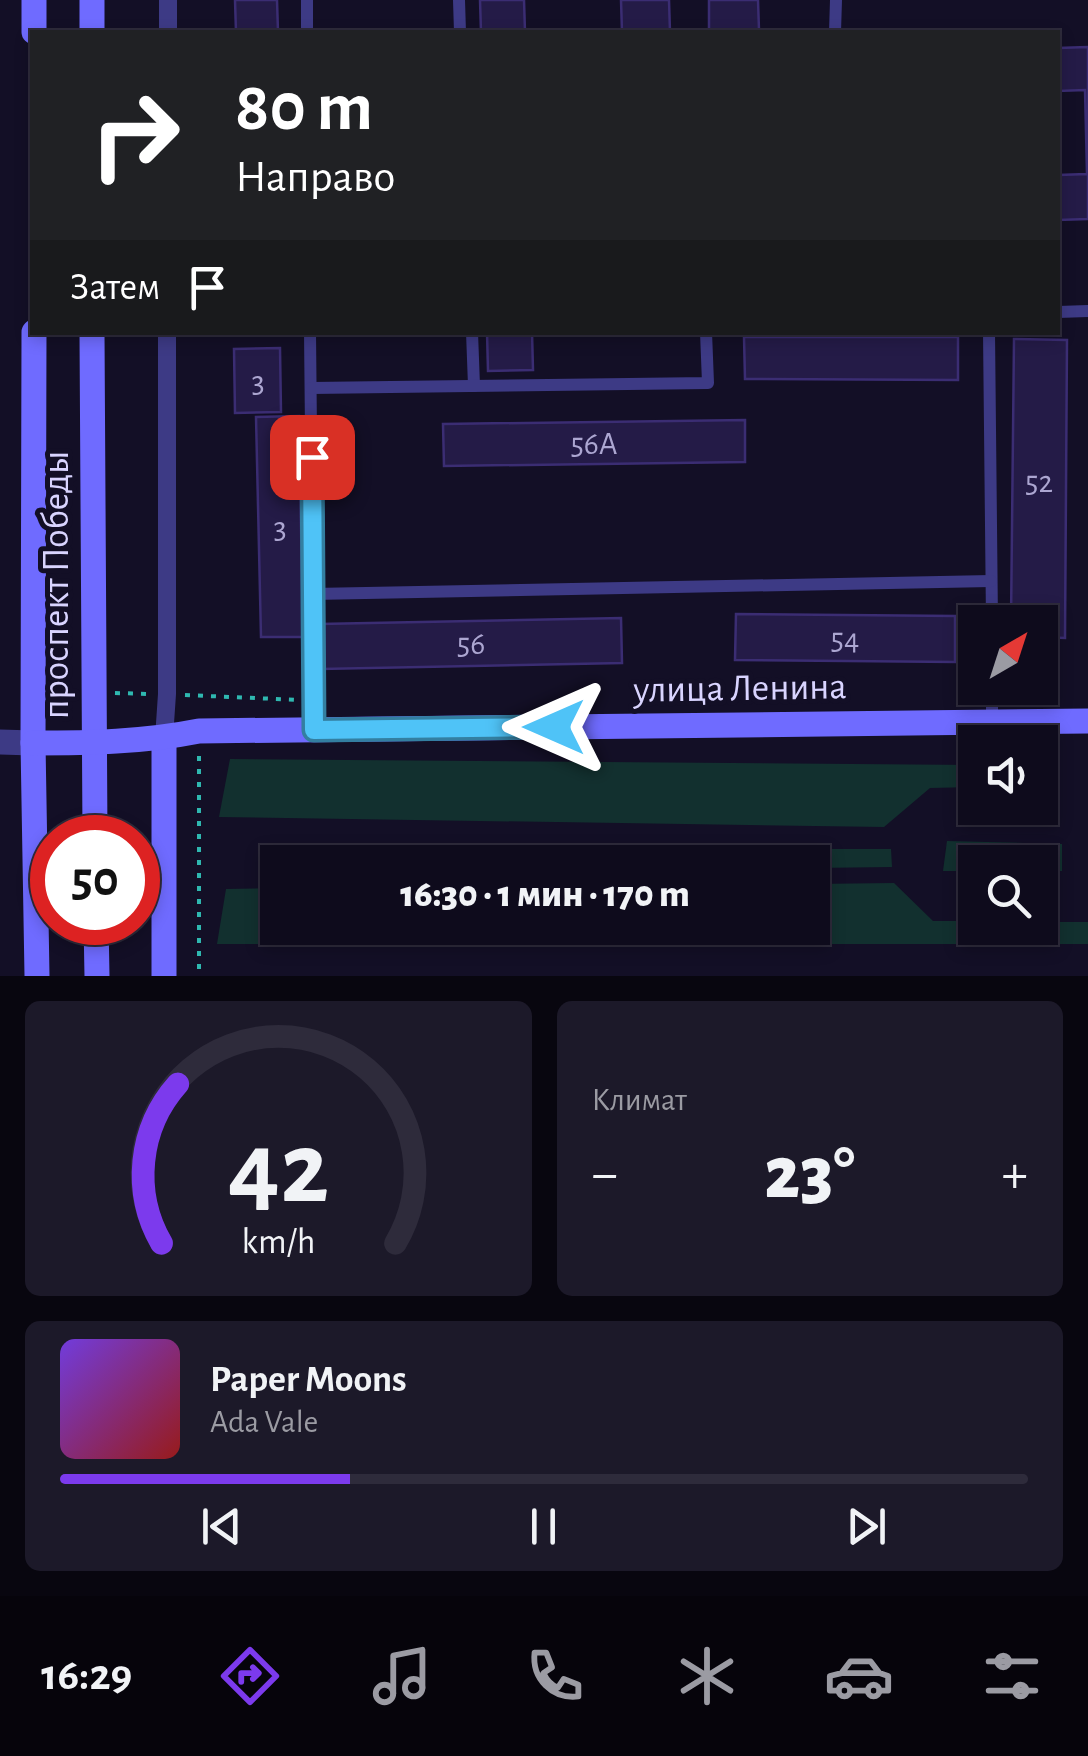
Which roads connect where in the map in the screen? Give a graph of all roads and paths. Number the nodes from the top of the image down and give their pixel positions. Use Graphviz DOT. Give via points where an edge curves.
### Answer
graph roads {
  1 [pos="34,0"];
  2 [pos="92,0"];
  3 [pos="168,0"];
  4 [pos="306,0"];
  5 [pos="459,0"];
  6 [pos="836,0"];
  7 [pos="34,30"];
  8 [pos="92,30"];
  9 [pos="168,30"];
  10 [pos="307,30"];
  11 [pos="460,30"];
  12 [pos="835,30"];
  13 [pos="1088,311"];
  14 [pos="1060,312"];
  15 [pos="34,335"];
  16 [pos="92,335"];
  17 [pos="168,335"];
  18 [pos="310,335"];
  19 [pos="472,335"];
  20 [pos="706,335"];
  21 [pos="989,335"];
  22 [pos="474,386"];
  23 [pos="311,388"];
  24 [pos="991,581"];
  25 [pos="313,594"];
  26 [pos="992,605"];
  27 [pos="992,705"];
  28 [pos="1088,721"];
  29 [pos="992,722"];
  30 [pos="314,730"];
  31 [pos="199,731"];
  32 [pos="164,738"];
  33 [pos="0,742"];
  34 [pos="33,743"];
  35 [pos="93,743"];
  36 [pos="94,815"];
  37 [pos="96,945"];
  38 [pos="37,976"];
  39 [pos="97,976"];
  40 [pos="164,976"];
  41 [pos="199,976"];
  1 -- 7 [label="main road"];
  2 -- 8 [label="main road"];
  3 -- 9 [label="street"];
  4 -- 10 [label="lane"];
  5 -- 11 [label="lane"];
  6 -- 12 [label="lane"];
  13 -- 14 [label="lane"];
  15 -- 34 [label="main road, проспект Победы"];
  16 -- 35 [label="main road, проспект Победы"];
  17 -- 32 [label="street"];
  18 -- 23 [label="lane"];
  19 -- 22 [label="lane"];
  20 -- 22 [label="lane" via="708,383"];
  21 -- 24 [label="lane"];
  22 -- 23 [label="lane"];
  23 -- 25 [label="lane"];
  24 -- 25 [label="lane"];
  24 -- 26 [label="lane"];
  25 -- 30 [label="lane"];
  27 -- 29 [label="lane"];
  28 -- 29 [label="main road, улица Ленина"];
  29 -- 30 [label="main road, улица Ленина"];
  30 -- 31 [label="main road, улица Ленина"];
  31 -- 32 [label="main road, улица Ленина"];
  31 -- 41 [label="path"];
  32 -- 35 [label="main road, улица Ленина"];
  32 -- 40 [label="main road"];
  33 -- 34 [label="street"];
  34 -- 35 [label="main road, улица Ленина"];
  34 -- 38 [label="main road, проспект Победы"];
  35 -- 36 [label="main road, проспект Победы"];
  37 -- 39 [label="main road"];
}
